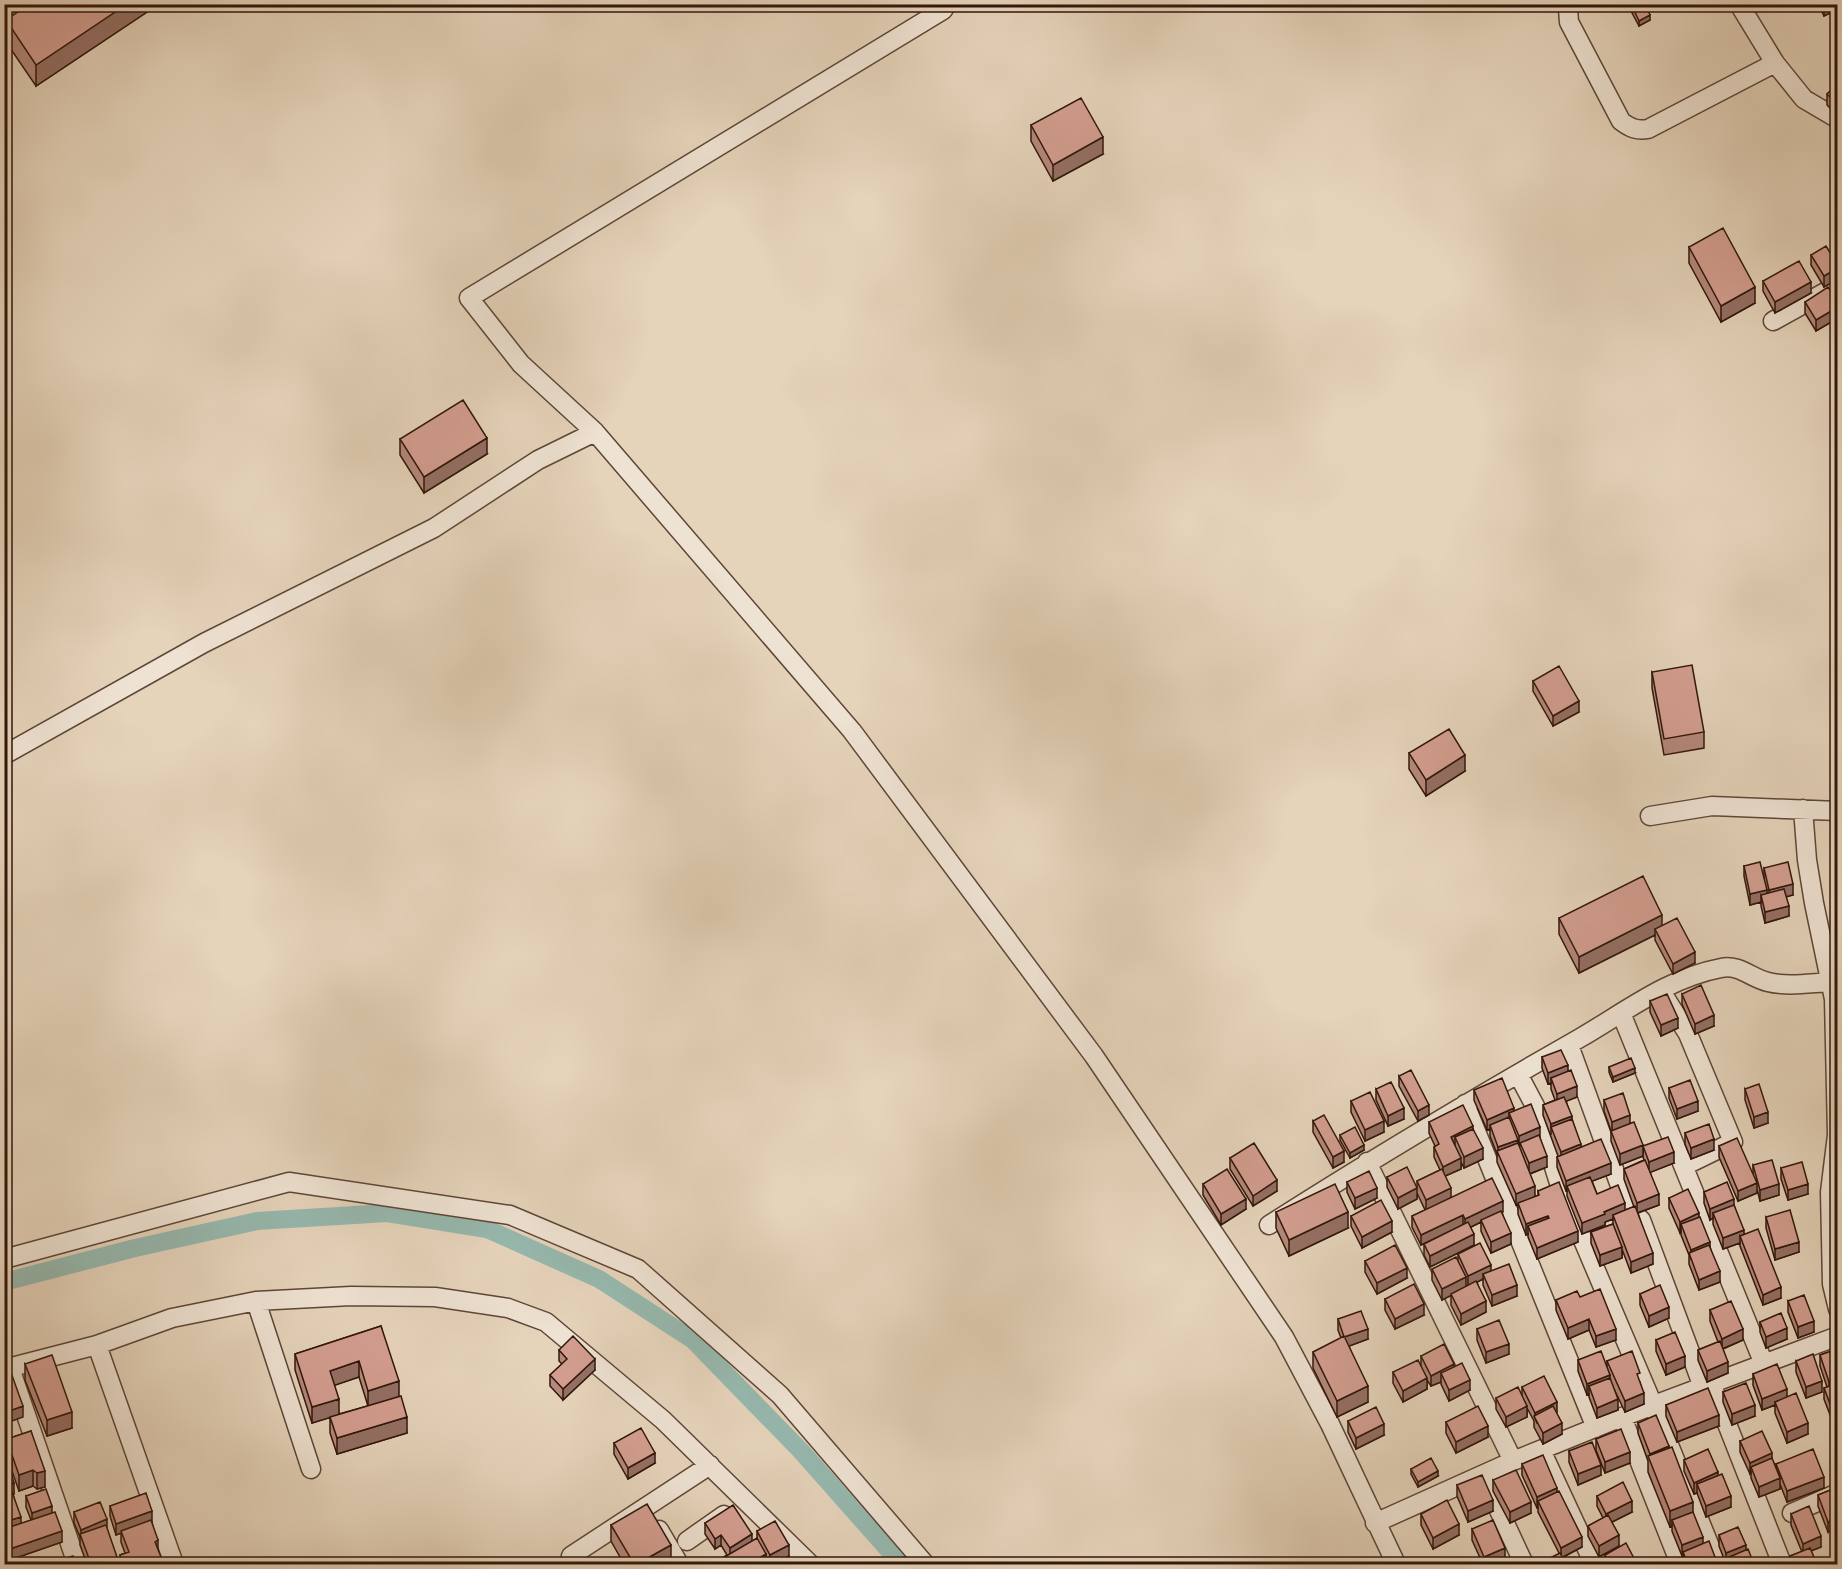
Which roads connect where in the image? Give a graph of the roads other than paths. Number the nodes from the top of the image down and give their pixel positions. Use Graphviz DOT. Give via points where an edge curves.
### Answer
graph roads {
  1 [pos="947,4"];
  2 [pos="1572,4"];
  3 [pos="1739,4"];
  4 [pos="1775,63"];
  5 [pos="1838,119"];
  6 [pos="1838,285"];
  7 [pos="1773,321"];
  8 [pos="595,432"];
  9 [pos="4,755"];
  10 [pos="1803,809"];
  11 [pos="1838,811"];
  12 [pos="1650,816"];
  13 [pos="1660,990"];
  14 [pos="1834,993"];
  15 [pos="1621,1013"];
  16 [pos="1569,1045"];
  17 [pos="1518,1074"];
  18 [pos="1466,1104"];
  19 [pos="1367,1162"];
  20 [pos="1684,1166"];
  21 [pos="1269,1225"];
  22 [pos="4,1259"];
  23 [pos="256,1301"];
  24 [pos="1838,1309"];
  25 [pos="1838,1336"];
  26 [pos="97,1345"];
  27 [pos="1764,1364"];
  28 [pos="7,1369"];
  29 [pos="1707,1385"];
  30 [pos="1653,1405"];
  31 [pos="1622,1417"];
  32 [pos="1596,1428"];
  33 [pos="1541,1450"];
  34 [pos="1513,1461"];
  35 [pos="710,1465"];
  36 [pos="311,1468"];
  37 [pos="1483,1476"];
  38 [pos="1838,1493"];
  39 [pos="745,1500"];
  40 [pos="1792,1512"];
  41 [pos="1376,1523"];
  42 [pos="659,1529"];
  43 [pos="687,1541"];
  44 [pos="571,1556"];
  45 [pos="77,1564"];
  46 [pos="174,1564"];
  47 [pos="679,1564"];
  48 [pos="810,1564"];
  49 [pos="925,1564"];
  50 [pos="1396,1564"];
  51 [pos="1524,1564"];
  52 [pos="1594,1564"];
  53 [pos="1680,1564"];
  54 [pos="1718,1564"];
  55 [pos="1782,1564"];
  1 -- 8 [label="street" via="943,10 469,298 520,364"];
  2 -- 4 [label="street" via="1568,9 1569,22 1621,121 1639,131"];
  3 -- 4 [label="street"];
  4 -- 5 [label="street" via="1804,99"];
  6 -- 7 [label="street"];
  8 -- 9 [label="street" via="538,460 434,528 204,643"];
  8 -- 41 [label="street" via="852,731 1094,1056 1284,1337"];
  10 -- 11 [label="street"];
  10 -- 12 [label="street" via="1712,806"];
  10 -- 14 [label="street" via="1812,892"];
  13 -- 14 [label="street" via="1725,967 1766,981"];
  13 -- 15 [label="street"];
  13 -- 20 [label="street" via="1688,1034 1733,1142"];
  14 -- 24 [label="street" via="1837,1135 1830,1192 1832,1284"];
  15 -- 16 [label="street"];
  15 -- 20 [label="street"];
  16 -- 17 [label="street"];
  16 -- 29 [label="street" via="1628,1208 1641,1220"];
  17 -- 18 [label="street"];
  17 -- 30 [label="street" via="1534,1106 1560,1186"];
  18 -- 19 [label="street"];
  18 -- 32 [label="street"];
  19 -- 21 [label="street"];
  19 -- 34 [label="street"];
  20 -- 27 [label="street"];
  22 -- 49 [label="street" via="289,1182 510,1215 638,1269 780,1395"];
  23 -- 26 [label="street" via="172,1318"];
  23 -- 35 [label="street" via="435,1297 508,1308 546,1322 663,1420"];
  23 -- 36 [label="street"];
  25 -- 27 [label="street"];
  26 -- 28 [label="street"];
  26 -- 46 [label="street"];
  27 -- 29 [label="street"];
  28 -- 45 [label="street"];
  29 -- 30 [label="street"];
  29 -- 55 [label="street"];
  30 -- 31 [label="street"];
  30 -- 54 [label="street"];
  31 -- 32 [label="street"];
  31 -- 53 [label="street"];
  32 -- 33 [label="street"];
  33 -- 34 [label="street"];
  33 -- 52 [label="street"];
  34 -- 37 [label="street"];
  35 -- 39 [label="street"];
  35 -- 44 [label="street"];
  37 -- 41 [label="street"];
  37 -- 51 [label="street"];
  38 -- 40 [label="street"];
  39 -- 43 [label="street"];
  39 -- 48 [label="street"];
  41 -- 50 [label="street"];
  42 -- 47 [label="street"];
}
